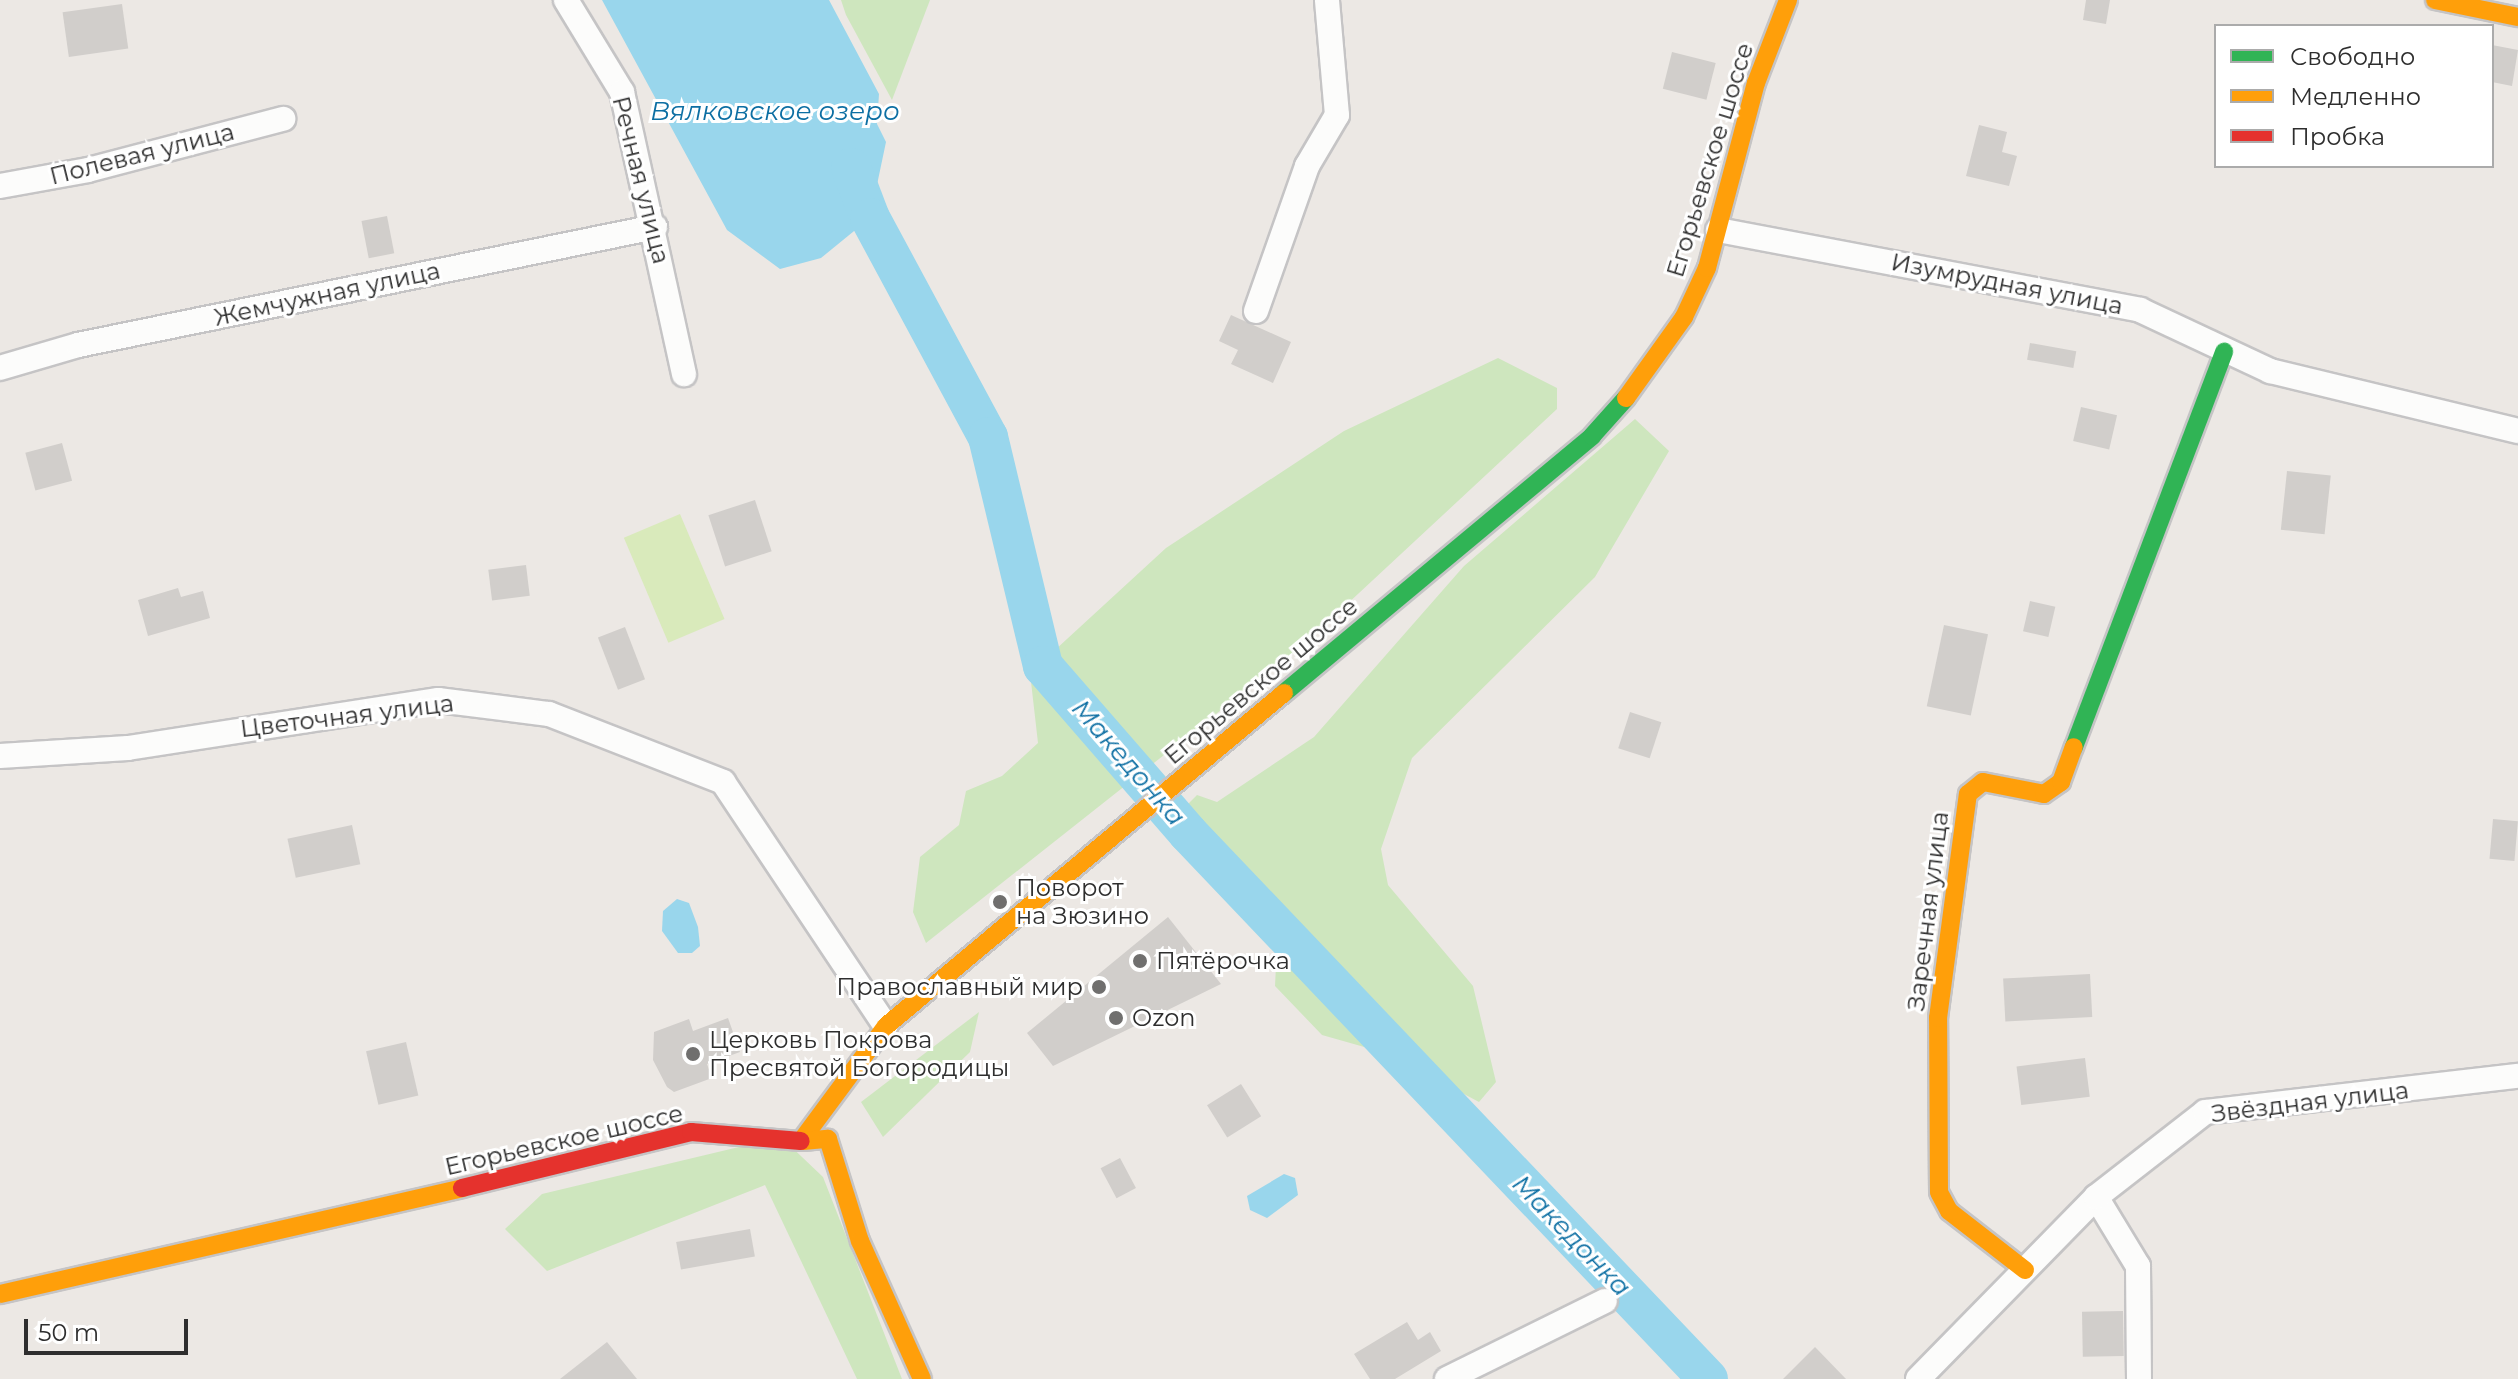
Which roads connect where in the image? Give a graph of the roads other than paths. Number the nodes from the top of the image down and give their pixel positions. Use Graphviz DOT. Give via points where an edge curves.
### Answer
graph roads {
  1 [pos="566,0"];
  2 [pos="1788,0"];
  3 [pos="2435,0"];
  4 [pos="1323,1"];
  5 [pos="2516,11"];
  6 [pos="283,119"];
  7 [pos="0,186"];
  8 [pos="655,227"];
  9 [pos="1718,230"];
  10 [pos="1256,311"];
  11 [pos="2224,352"];
  12 [pos="0,368"];
  13 [pos="684,374"];
  14 [pos="2518,431"];
  15 [pos="0,756"];
  16 [pos="886,1026"];
  17 [pos="2518,1076"];
  18 [pos="803,1141"];
  19 [pos="2096,1197"];
  20 [pos="2025,1270"];
  21 [pos="0,1294"];
  22 [pos="1605,1301"];
  23 [pos="922,1379"];
  24 [pos="1447,1379"];
  25 [pos="1918,1379"];
  26 [pos="2139,1379"];
  1 -- 8 [label="street, Речная улица" via="622,92"];
  2 -- 9 [label="main road, Егорьевское шоссе" via="1756,83"];
  3 -- 5 [label="main road"];
  4 -- 10 [label="street" via="1337,115 1307,166"];
  6 -- 7 [label="street, Полевая улица" via="88,170"];
  8 -- 12 [label="street, Жемчужная улица" via="78,345"];
  8 -- 13 [label="street, Речная улица"];
  9 -- 11 [label="street, Изумрудная улица" via="2099,300 2140,310"];
  9 -- 16 [label="main road, Егорьевское шоссе" via="1697,291 1669,344 1592,436"];
  11 -- 14 [label="street, Изумрудная улица" via="2270,371"];
  11 -- 20 [label="main road, Заречная улица" via="2061,782 2044,794 1983,782 1968,794 1938,1018 1939,1192 1949,1211"];
  15 -- 16 [label="street, Цветочная улица" via="128,748 438,700 549,714 723,782"];
  16 -- 18 [label="main road, Егорьевское шоссе"];
  17 -- 19 [label="street, Звёздная улица" via="2205,1112"];
  18 -- 21 [label="main road, Егорьевское шоссе" via="691,1132 308,1226"];
  18 -- 23 [label="main road" via="828,1139 860,1241"];
  19 -- 20 [label="street, Звёздная улица"];
  19 -- 26 [label="street" via="2138,1266"];
  20 -- 25 [label="street, Звёздная улица"];
  22 -- 24 [label="street"];
}
